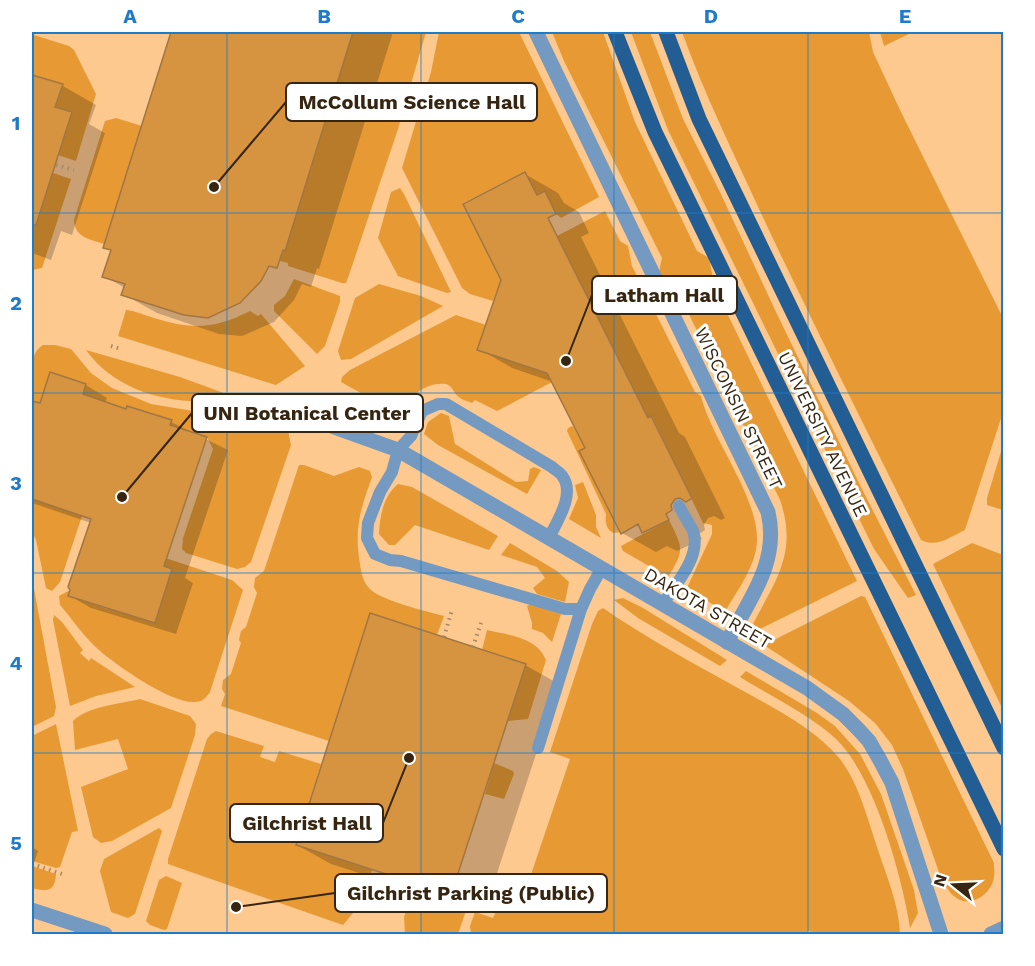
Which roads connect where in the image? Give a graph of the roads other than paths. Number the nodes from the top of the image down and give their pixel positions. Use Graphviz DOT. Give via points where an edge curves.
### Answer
graph roads {
  1 [pos="536,32"];
  2 [pos="615,32"];
  3 [pos="666,32"];
  4 [pos="334,427"];
  5 [pos="398,450"];
  6 [pos="679,506"];
  7 [pos="549,538"];
  8 [pos="602,568"];
  9 [pos="663,604"];
  10 [pos="581,609"];
  11 [pos="727,642"];
  12 [pos="538,748"];
  13 [pos="1004,748"];
  14 [pos="1004,849"];
  15 [pos="32,910"];
  16 [pos="1004,928"];
  17 [pos="105,934"];
  18 [pos="941,934"];
  19 [pos="991,934"];
  1 -- 11 [label="street, WISCONSIN STREET" via="768,512 773,537 769,558"];
  2 -- 14 [label="main road, UNIVERSITY AVENUE" via="655,132"];
  3 -- 13 [label="main road, UNIVERSITY AVENUE" via="699,119"];
  4 -- 5 [label="street, DAKOTA STREET"];
  5 -- 7 [label="street, DAKOTA STREET"];
  5 -- 7 [label="lane" via="411,436 422,411 438,404 449,405 563,476 566,502"];
  5 -- 10 [label="lane" via="368,523 367,538 375,554 565,609"];
  6 -- 9 [label="lane" via="693,532 694,546 684,573"];
  7 -- 8 [label="street, DAKOTA STREET"];
  8 -- 9 [label="street, DAKOTA STREET"];
  8 -- 10 [label="lane"];
  9 -- 11 [label="street, DAKOTA STREET"];
  10 -- 12 [label="lane"];
  11 -- 18 [label="street, DAKOTA STREET" via="825,700 869,741 892,783"];
  15 -- 17 [label="street"];
  16 -- 19 [label="street"];
}
